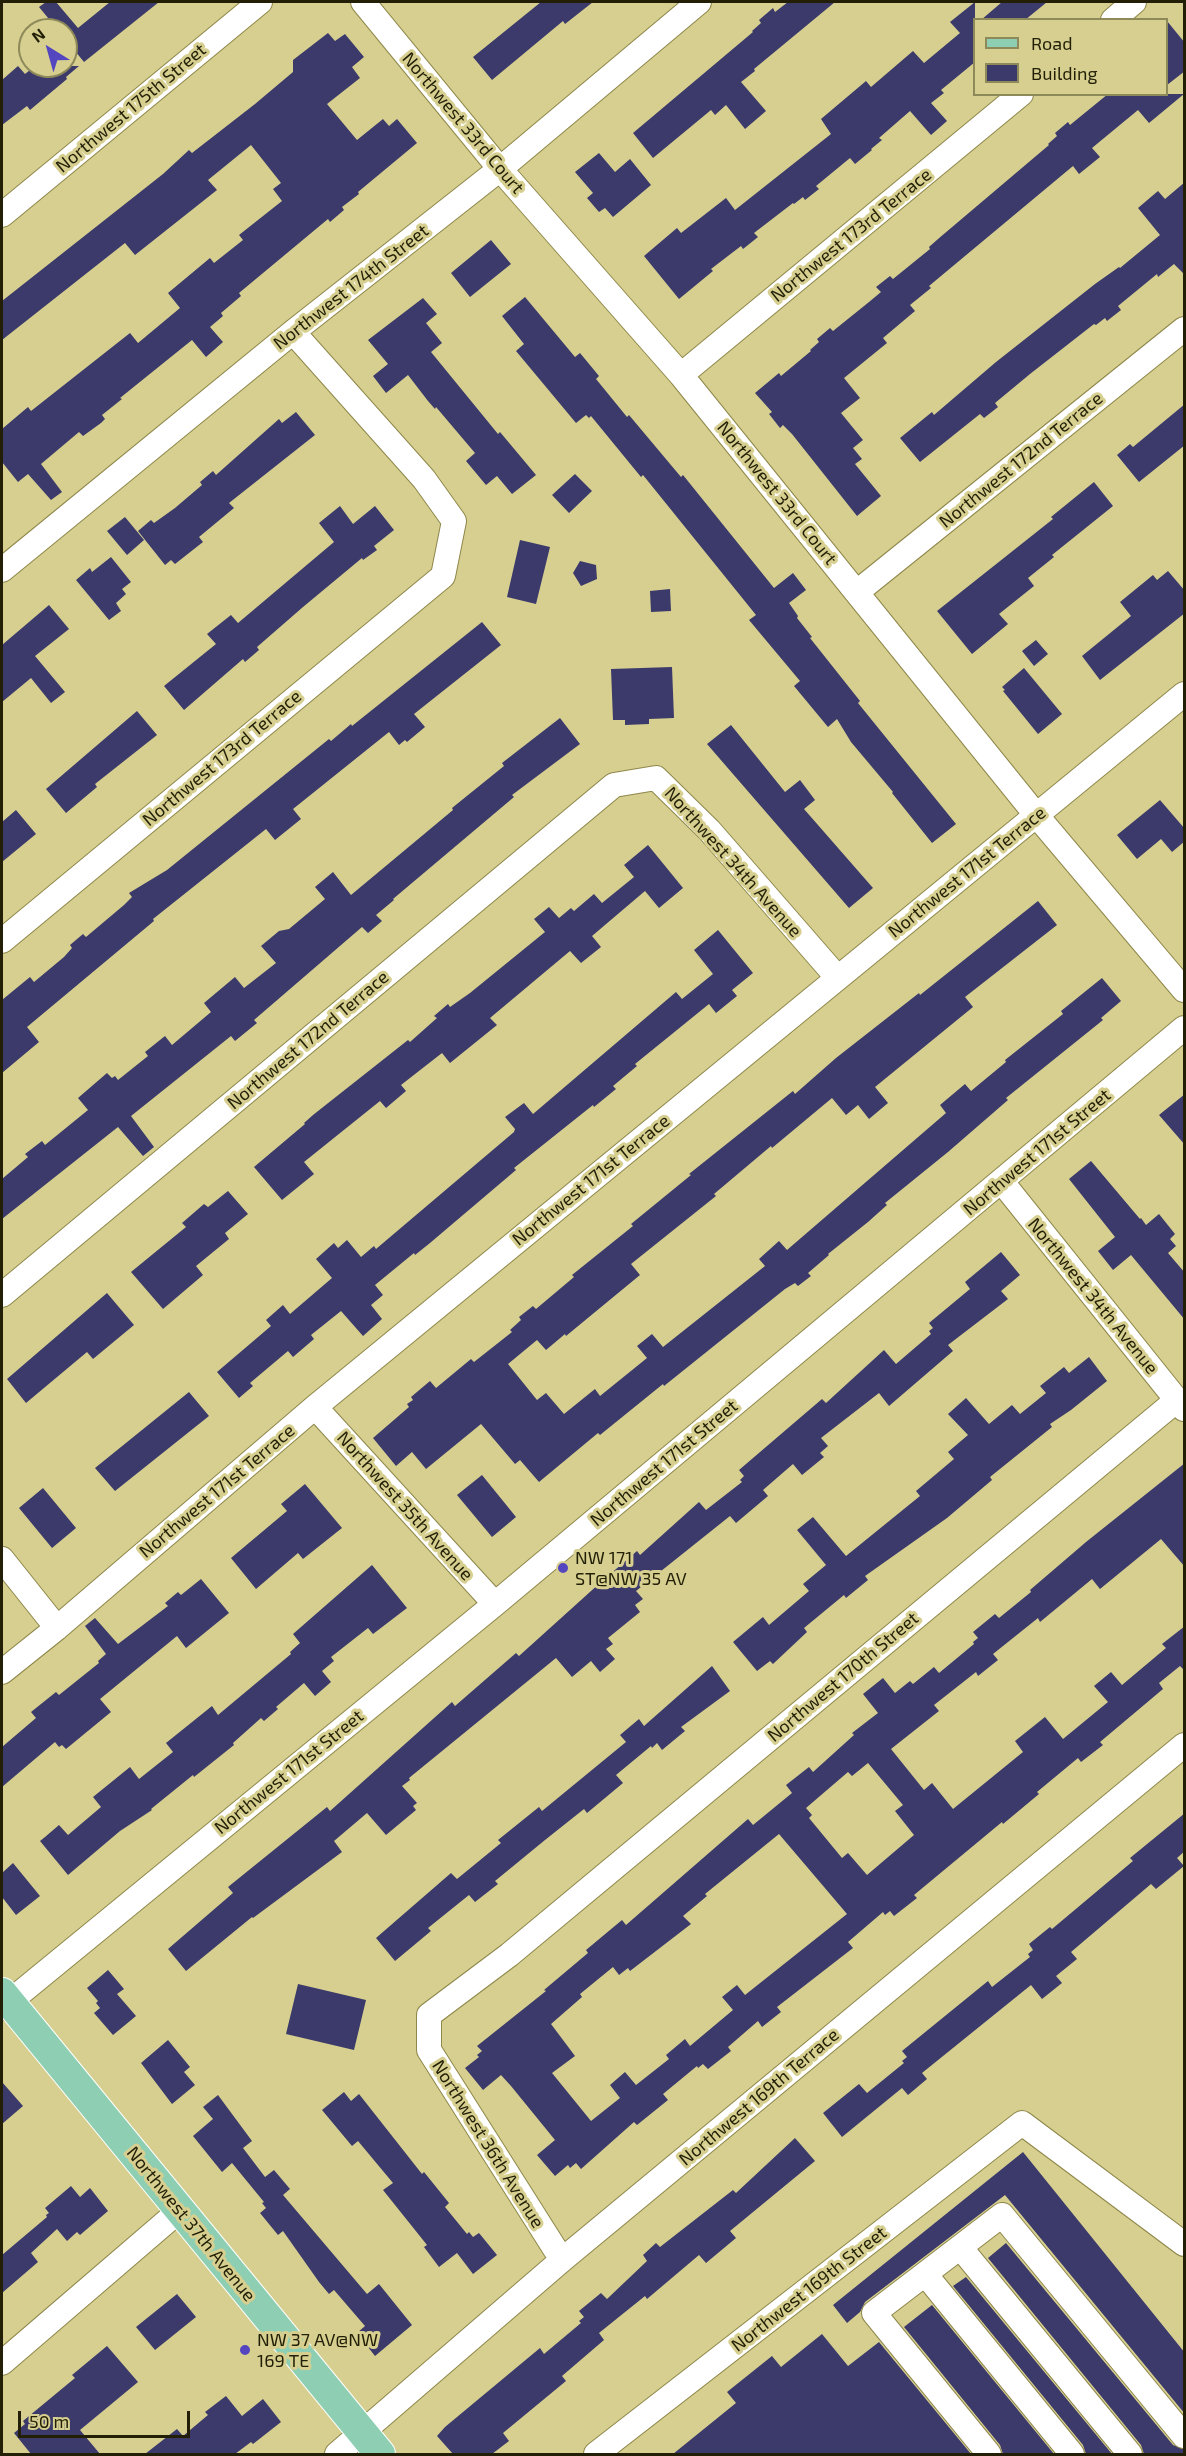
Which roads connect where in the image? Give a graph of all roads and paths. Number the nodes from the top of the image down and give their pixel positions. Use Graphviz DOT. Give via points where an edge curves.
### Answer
graph roads {
  1 [pos="260,2"];
  2 [pos="363,2"];
  3 [pos="699,2"];
  4 [pos="1134,2"];
  5 [pos="1115,18"];
  6 [pos="1020,96"];
  7 [pos="500,169"];
  8 [pos="2,215"];
  9 [pos="1185,329"];
  10 [pos="293,332"];
  11 [pos="681,375"];
  12 [pos="2,570"];
  13 [pos="857,592"];
  14 [pos="1185,694"];
  15 [pos="615,785"];
  16 [pos="1037,816"];
  17 [pos="2,941"];
  18 [pos="837,977"];
  19 [pos="1185,990"];
  20 [pos="1185,1028"];
  21 [pos="1002,1182"];
  22 [pos="2,1295"];
  23 [pos="1181,1405"];
  24 [pos="315,1407"];
  25 [pos="2,1559"];
  26 [pos="495,1604"];
  27 [pos="57,1628"];
  28 [pos="2,1672"];
  29 [pos="1185,1745"];
  30 [pos="509,1954"];
  31 [pos="4,2001"];
  32 [pos="180,2210"];
  33 [pos="1185,2244"];
  34 [pos="960,2247"];
  35 [pos="562,2260"];
  36 [pos="925,2274"];
  37 [pos="2,2363"];
  38 [pos="1185,2436"];
  39 [pos="372,2444"];
  40 [pos="337,2454"];
  41 [pos="596,2454"];
  42 [pos="989,2454"];
  43 [pos="1072,2454"];
  44 [pos="1130,2454"];
  1 -- 8 [label="street, Northwest 175th Street"];
  2 -- 7 [label="street, Northwest 33rd Court"];
  3 -- 7 [label="street, Northwest 174th Street"];
  4 -- 5 [label="street"];
  6 -- 11 [label="street, Northwest 173rd Terrace"];
  7 -- 10 [label="street, Northwest 174th Street"];
  7 -- 11 [label="street, Northwest 33rd Court"];
  9 -- 13 [label="street, Northwest 172nd Terrace"];
  10 -- 12 [label="street, Northwest 174th Street"];
  10 -- 17 [label="street, Northwest 173rd Terrace" via="424,479 454,522 443,576"];
  11 -- 13 [label="street, Northwest 33rd Court"];
  13 -- 16 [label="street, Northwest 33rd Court"];
  14 -- 16 [label="street, Northwest 171st Terrace"];
  15 -- 18 [label="street, Northwest 34th Avenue" via="656,778 709,830"];
  15 -- 22 [label="street, Northwest 172nd Terrace"];
  16 -- 18 [label="street, Northwest 171st Terrace"];
  16 -- 19 [label="street, Northwest 33rd Court"];
  18 -- 24 [label="street, Northwest 171st Terrace"];
  20 -- 21 [label="street, Northwest 171st Street"];
  21 -- 23 [label="street, Northwest 34th Avenue"];
  21 -- 26 [label="street, Northwest 171st Street"];
  23 -- 30 [label="street, Northwest 170th Street"];
  24 -- 26 [label="street, Northwest 35th Avenue"];
  24 -- 27 [label="street, Northwest 171st Terrace"];
  25 -- 27 [label="street"];
  26 -- 31 [label="street, Northwest 171st Street"];
  27 -- 28 [label="street, Northwest 171st Terrace"];
  29 -- 35 [label="street, Northwest 169th Terrace"];
  30 -- 35 [label="street, Northwest 36th Avenue" via="429,2015 429,2050"];
  31 -- 32 [label="main road, Northwest 37th Avenue"];
  32 -- 37 [label="street"];
  32 -- 39 [label="main road, Northwest 37th Avenue"];
  33 -- 41 [label="street, Northwest 169th Street" via="1022,2123"];
  34 -- 36 [label="street"];
  34 -- 38 [label="street" via="1002,2215"];
  34 -- 44 [label="street"];
  35 -- 39 [label="street, Northwest 169th Terrace"];
  36 -- 42 [label="street" via="874,2313"];
  36 -- 43 [label="street"];
  39 -- 40 [label="street, Northwest 169th Terrace"];
}
